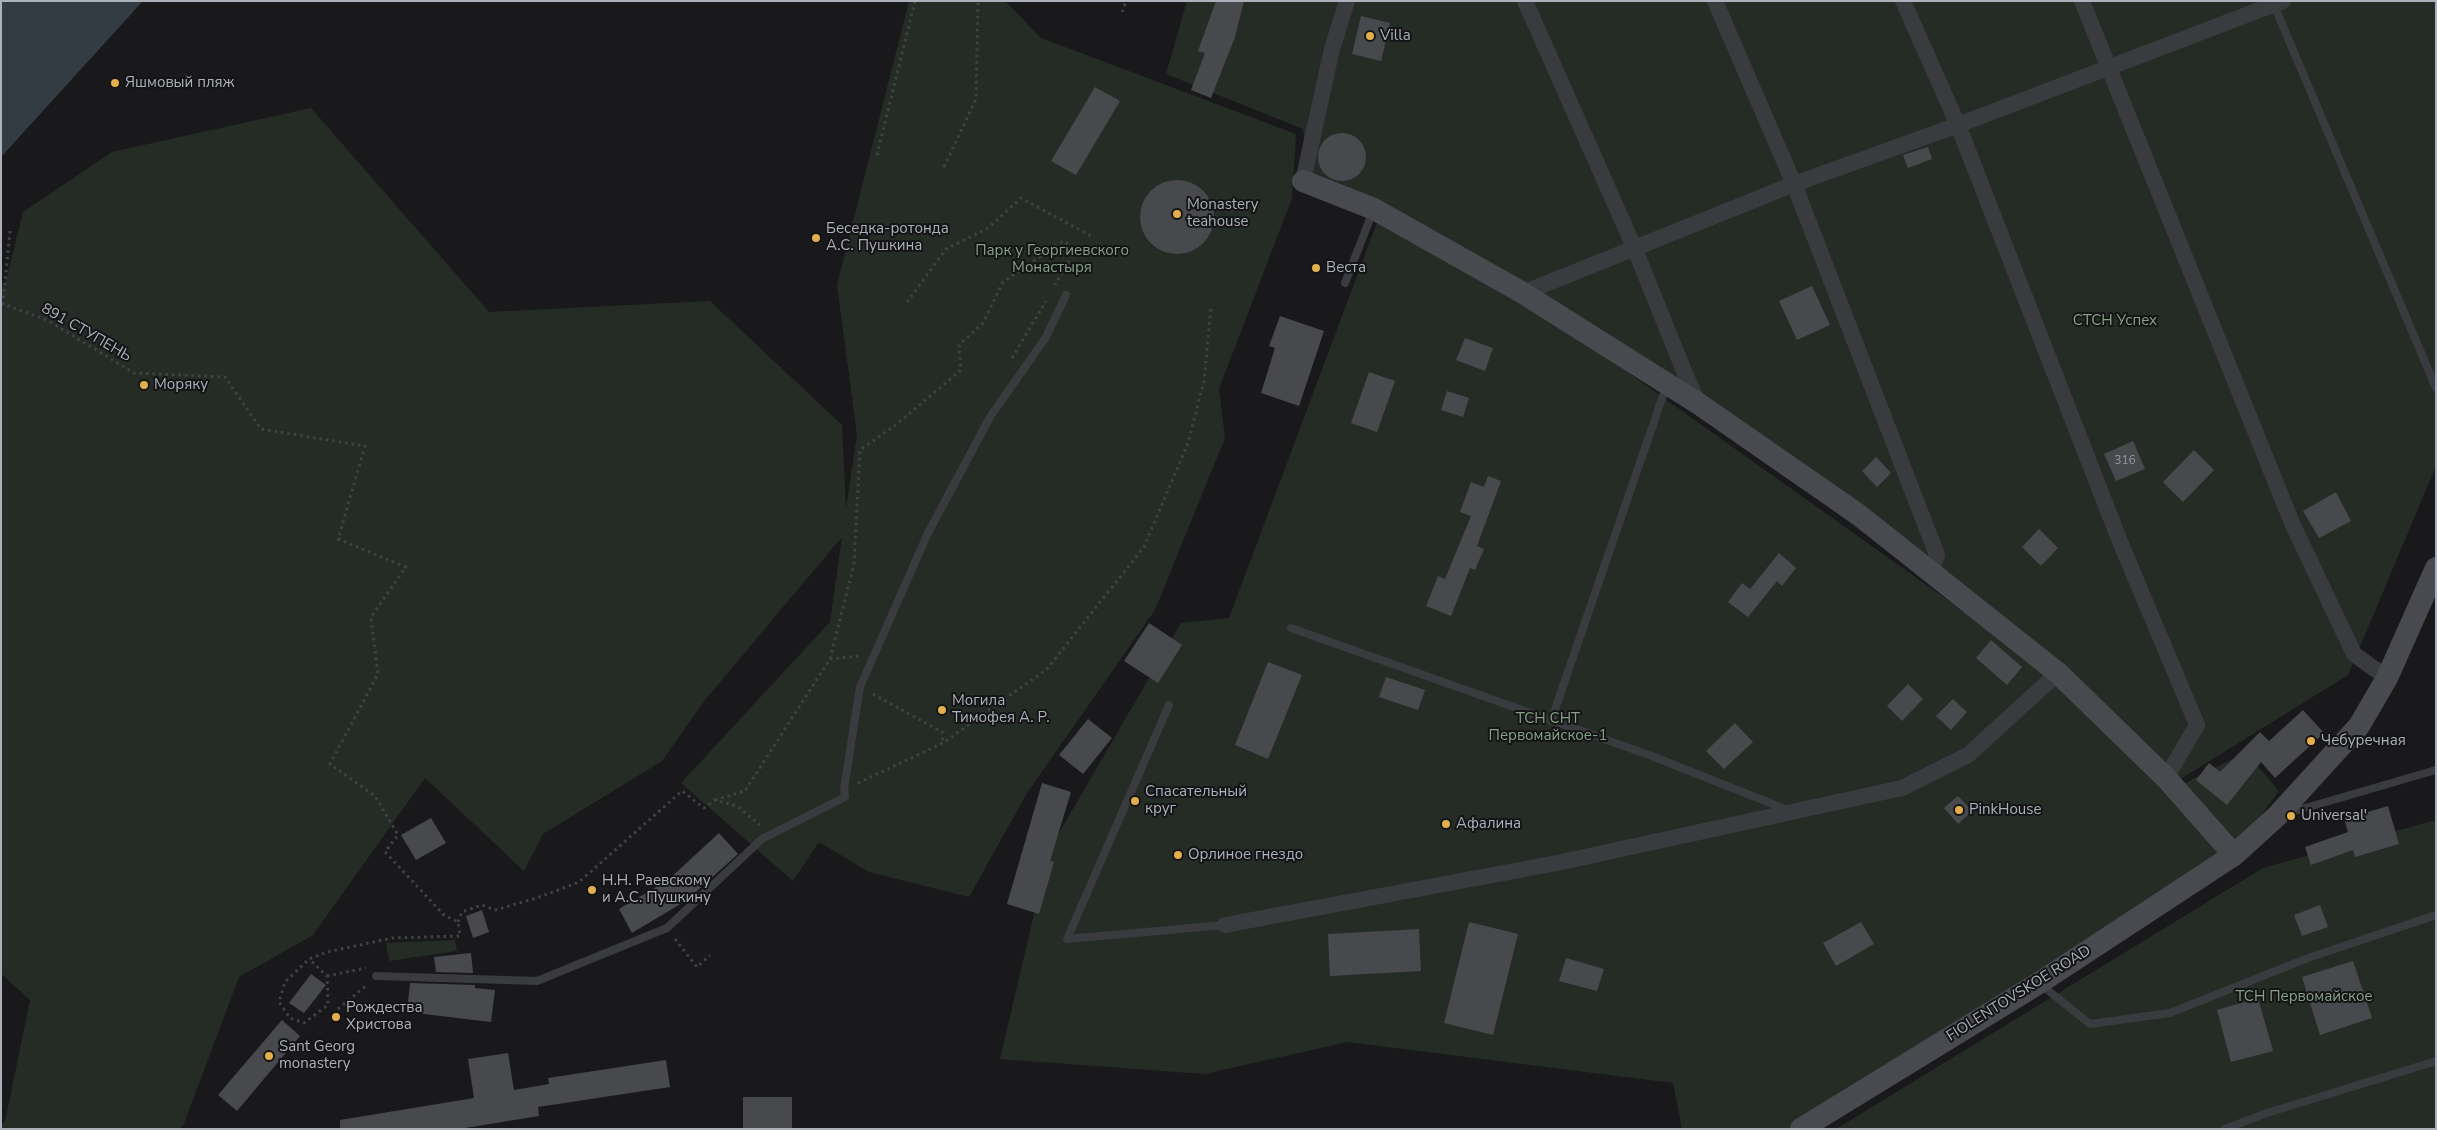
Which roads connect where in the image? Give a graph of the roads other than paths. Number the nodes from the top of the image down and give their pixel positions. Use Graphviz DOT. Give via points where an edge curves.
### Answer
graph roads {
  1 [pos="1347,1"];
  2 [pos="1525,1"];
  3 [pos="1715,1"];
  4 [pos="1903,1"];
  5 [pos="2082,1"];
  6 [pos="2276,2"];
  7 [pos="2109,68"];
  8 [pos="1958,125"];
  9 [pos="1303,181"];
  10 [pos="1794,184"];
  11 [pos="1374,209"];
  12 [pos="1634,247"];
  13 [pos="1345,284"];
  14 [pos="1523,293"];
  15 [pos="1066,295"];
  16 [pos="1668,383"];
  17 [pos="2436,388"];
  18 [pos="1699,404"];
  19 [pos="2436,568"];
  20 [pos="1930,572"];
  21 [pos="1290,628"];
  22 [pos="2058,673"];
  23 [pos="2387,678"];
  24 [pos="1168,704"];
  25 [pos="1551,721"];
  26 [pos="2436,770"];
  27 [pos="2166,778"];
  28 [pos="1794,813"];
  29 [pos="2277,816"];
  30 [pos="2234,854"];
  31 [pos="2436,915"];
  32 [pos="1225,924"];
  33 [pos="376,976"];
  34 [pos="2039,983"];
  35 [pos="2436,1061"];
  36 [pos="1802,1129"];
  37 [pos="2225,1129"];
  1 -- 9 [label="street" via="1332,49"];
  2 -- 12 [label="street"];
  3 -- 10 [label="street"];
  4 -- 8 [label="street"];
  5 -- 7 [label="street"];
  6 -- 7 [label="street"];
  6 -- 17 [label="lane"];
  7 -- 8 [label="street"];
  7 -- 23 [label="street" via="2292,523 2354,654"];
  8 -- 10 [label="street"];
  8 -- 27 [label="street" via="2119,539 2197,725"];
  9 -- 11 [label="main road"];
  10 -- 12 [label="street"];
  10 -- 20 [label="street" via="1937,555"];
  11 -- 13 [label="lane"];
  11 -- 14 [label="main road"];
  12 -- 14 [label="street"];
  12 -- 18 [label="street"];
  14 -- 16 [label="main road"];
  15 -- 33 [label="lane" via="1046,337 990,418 928,533 860,687 845,797 771,834 748,850 667,928 537,981"];
  16 -- 18 [label="main road"];
  16 -- 25 [label="lane"];
  18 -- 20 [label="main road" via="1859,515"];
  19 -- 23 [label="main road, FIOLENTOVSKOE ROAD"];
  20 -- 22 [label="main road"];
  21 -- 25 [label="lane"];
  22 -- 27 [label="main road"];
  22 -- 28 [label="street" via="1968,755 1902,788"];
  23 -- 29 [label="main road, FIOLENTOVSKOE ROAD" via="2359,726"];
  24 -- 32 [label="lane" via="1067,939"];
  25 -- 28 [label="lane" via="1649,755"];
  26 -- 29 [label="lane"];
  27 -- 30 [label="main road"];
  28 -- 32 [label="street" via="1557,864"];
  29 -- 30 [label="main road, FIOLENTOVSKOE ROAD"];
  30 -- 34 [label="main road, FIOLENTOVSKOE ROAD"];
  31 -- 34 [label="lane" via="2308,958 2170,1013 2090,1024"];
  34 -- 36 [label="main road, FIOLENTOVSKOE ROAD"];
  35 -- 37 [label="lane"];
}
